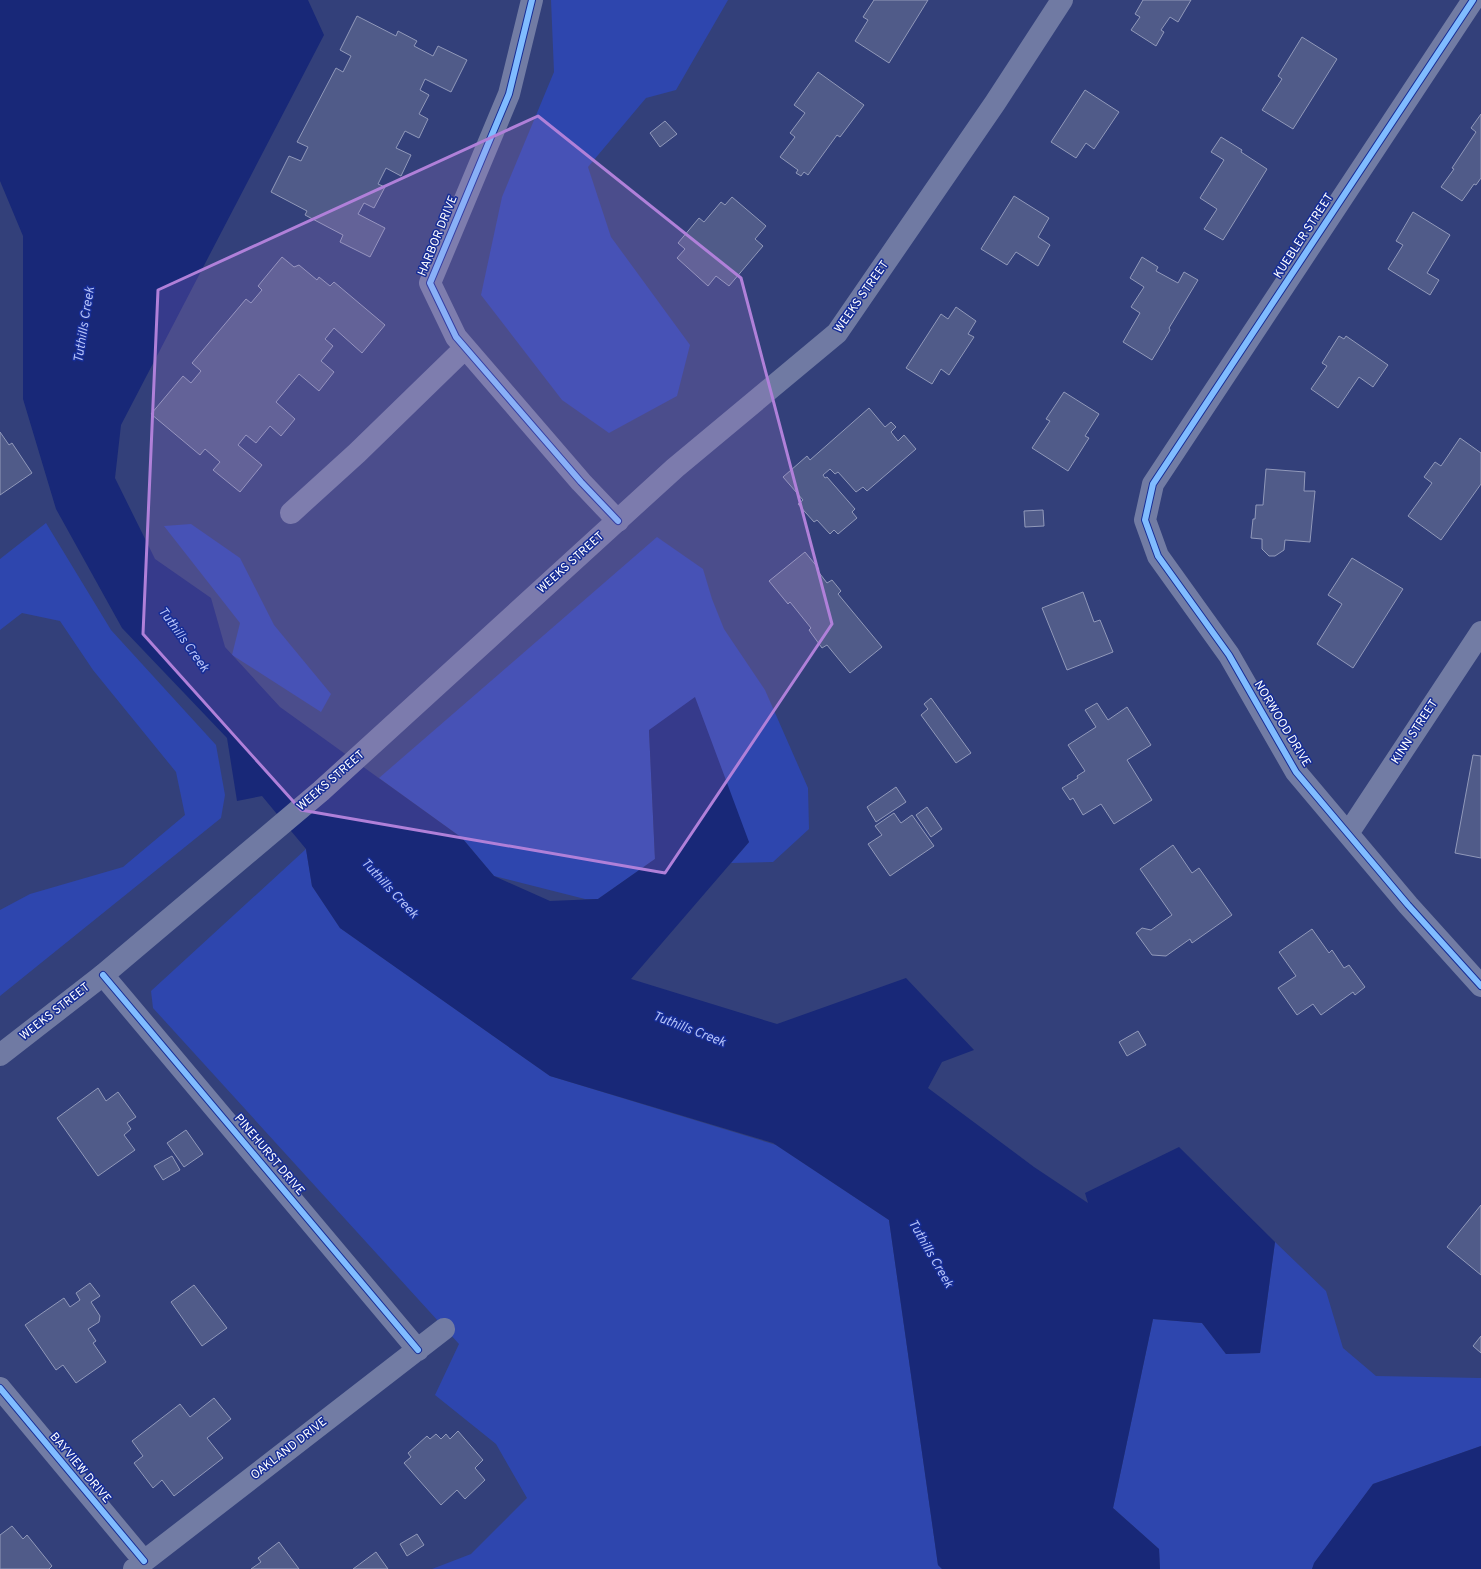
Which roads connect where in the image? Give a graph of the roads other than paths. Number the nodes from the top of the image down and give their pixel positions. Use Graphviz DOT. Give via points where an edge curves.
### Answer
graph roads {
  1 [pos="532,0"];
  2 [pos="1062,0"];
  3 [pos="1473,0"];
  4 [pos="465,348"];
  5 [pos="1153,484"];
  6 [pos="291,513"];
  7 [pos="618,521"];
  8 [pos="1481,632"];
  9 [pos="1349,832"];
  10 [pos="103,975"];
  11 [pos="1481,986"];
  12 [pos="0,1055"];
  13 [pos="444,1330"];
  14 [pos="418,1350"];
  15 [pos="0,1388"];
  16 [pos="139,1565"];
  1 -- 4 [label="street, HARBOR DRIVE" via="508,94 430,283 456,337"];
  2 -- 7 [label="main road, WEEKS STREET" via="995,103 837,333 675,468"];
  3 -- 5 [label="street, KUEBLER STREET"];
  4 -- 6 [label="street"];
  4 -- 7 [label="street, HARBOR DRIVE"];
  5 -- 9 [label="street, NORWOOD DRIVE" via="1145,520 1158,556 1229,655 1296,772"];
  7 -- 10 [label="main road, WEEKS STREET" via="321,790"];
  8 -- 9 [label="street, KINN STREET"];
  9 -- 11 [label="street, NORWOOD DRIVE" via="1408,904"];
  10 -- 12 [label="main road, WEEKS STREET"];
  10 -- 14 [label="street, PINEHURST DRIVE"];
  13 -- 14 [label="street, OAKLAND DRIVE"];
  14 -- 16 [label="street, OAKLAND DRIVE"];
  15 -- 16 [label="street, BAYVIEW DRIVE"];
}
